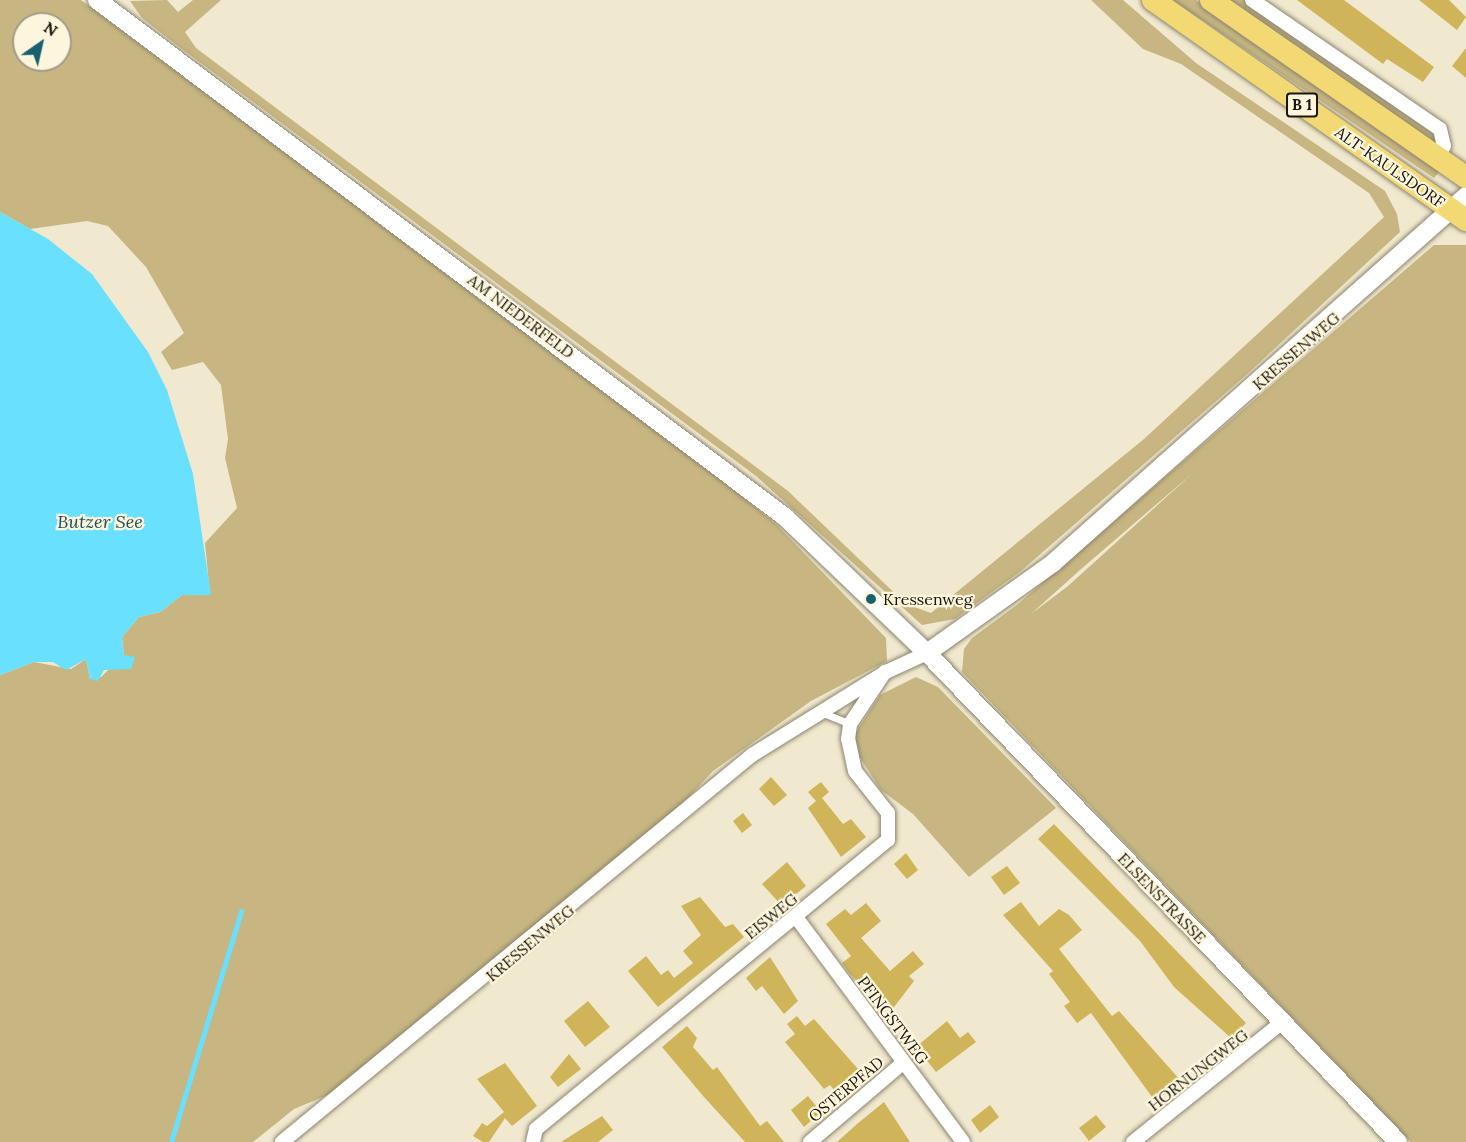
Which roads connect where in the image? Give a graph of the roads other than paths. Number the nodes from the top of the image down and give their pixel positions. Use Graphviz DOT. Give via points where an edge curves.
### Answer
graph roads {
  1 [pos="1153,0"];
  2 [pos="1211,0"];
  3 [pos="1252,0"];
  4 [pos="105,2"];
  5 [pos="1437,157"];
  6 [pos="1466,177"];
  7 [pos="1461,209"];
  8 [pos="927,653"];
  9 [pos="886,672"];
  10 [pos="818,711"];
  11 [pos="850,724"];
  12 [pos="796,917"];
  13 [pos="1282,1022"];
  14 [pos="904,1062"];
  15 [pos="282,1142"];
  16 [pos="533,1142"];
  17 [pos="810,1142"];
  18 [pos="963,1142"];
  19 [pos="1133,1142"];
  20 [pos="1398,1142"];
  1 -- 7 [label="main road, ALT-KAULSDORF / B 1"];
  2 -- 5 [label="main road, B 1"];
  3 -- 5 [label="street" via="1440,129 1444,146"];
  4 -- 8 [label="street, AM NIEDERFELD" via="738,478"];
  5 -- 6 [label="main road, B 1"];
  7 -- 8 [label="street, KRESSENWEG" via="1053,563"];
  8 -- 9 [label="street, KRESSENWEG"];
  8 -- 13 [label="street, ELSENSTRASSE"];
  9 -- 10 [label="street, KRESSENWEG"];
  9 -- 11 [label="street"];
  10 -- 11 [label="lane"];
  10 -- 15 [label="street, KRESSENWEG" via="752,754"];
  11 -- 12 [label="street, EISWEG" via="849,754 888,813 888,840"];
  12 -- 14 [label="street, PFINGSTWEG"];
  12 -- 16 [label="street, EISWEG" via="536,1129"];
  13 -- 19 [label="street, HORNUNGWEG"];
  13 -- 20 [label="street, ELSENSTRASSE"];
  14 -- 17 [label="street, OSTERPFAD"];
  14 -- 18 [label="street, PFINGSTWEG"];
}
